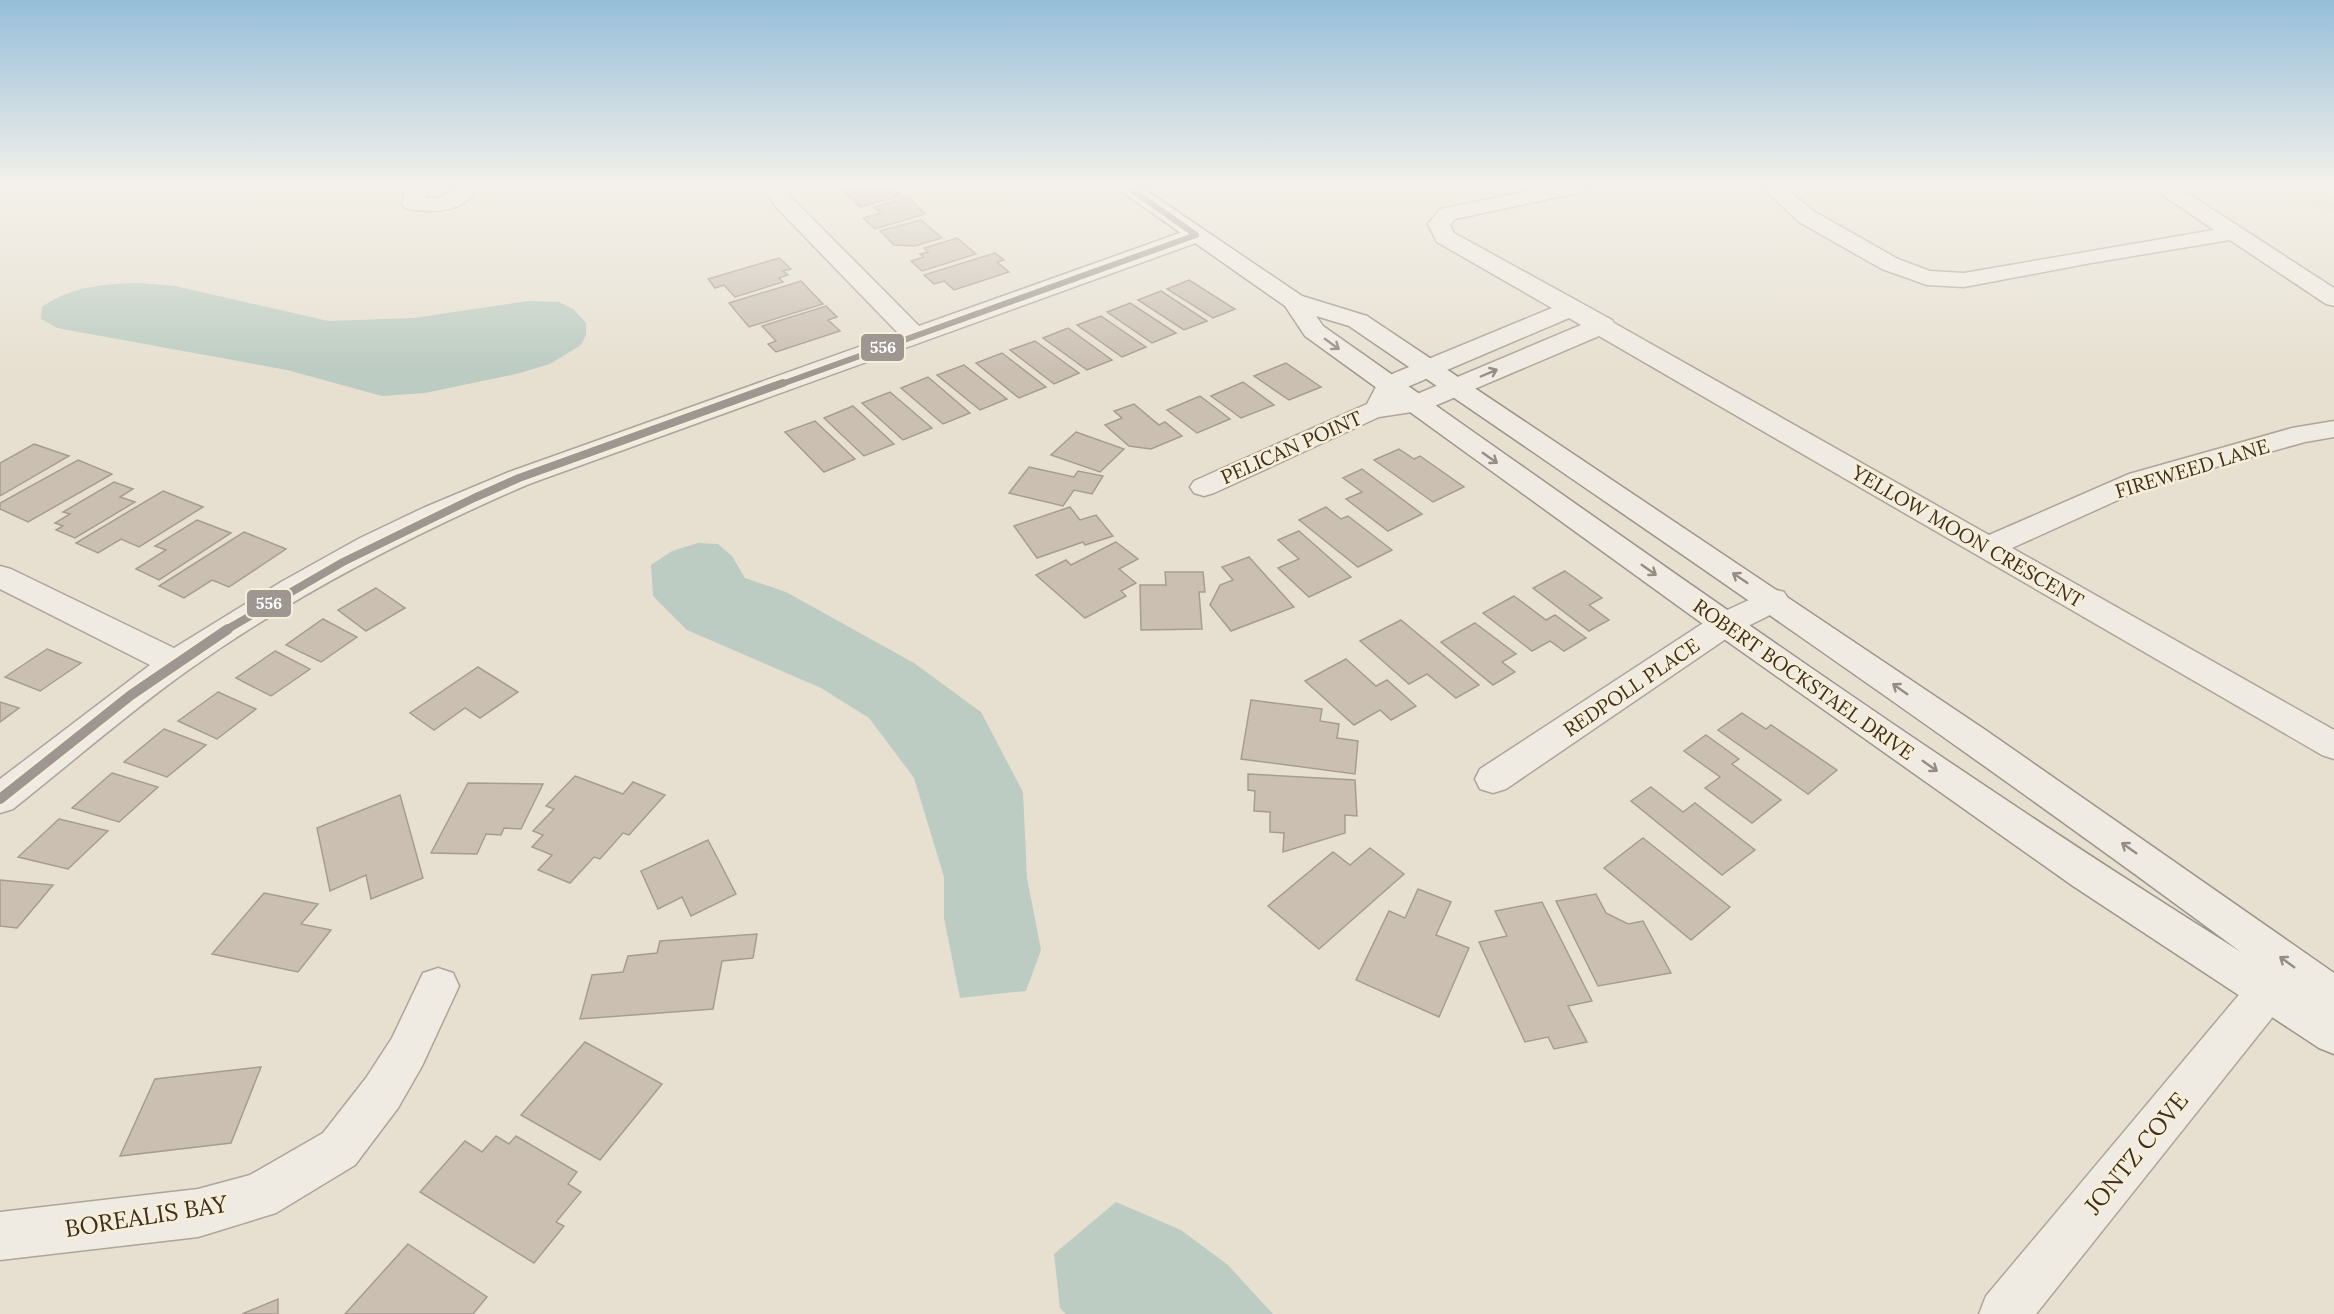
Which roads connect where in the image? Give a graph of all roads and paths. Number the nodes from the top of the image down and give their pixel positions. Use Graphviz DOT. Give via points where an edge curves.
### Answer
graph roads {
  1 [pos="830,248"];
  2 [pos="1158,248"];
  3 [pos="1216,248"];
  4 [pos="1465,248"];
  5 [pos="1862,248"];
  6 [pos="2139,248"];
  7 [pos="2257,248"];
  8 [pos="2334,299"];
  9 [pos="1294,301"];
  10 [pos="1573,308"];
  11 [pos="1603,325"];
  12 [pos="914,334"];
  13 [pos="1428,368"];
  14 [pos="1456,387"];
  15 [pos="1384,397"];
  16 [pos="1416,404"];
  17 [pos="2334,429"];
  18 [pos="1204,487"];
  19 [pos="1987,547"];
  20 [pos="0,576"];
  21 [pos="1773,600"];
  22 [pos="1725,624"];
  23 [pos="175,663"];
  24 [pos="2334,746"];
  25 [pos="1492,779"];
  26 [pos="0,799"];
  27 [pos="438,986"];
  28 [pos="2268,991"];
  29 [pos="2334,997"];
  30 [pos="2334,1034"];
  31 [pos="0,1236"];
  32 [pos="2004,1314"];
  1 -- 12 [label="street"];
  2 -- 12 [label="street"];
  3 -- 9 [label="street, ROBERT BOCKSTAEL DRIVE"];
  4 -- 10 [label="street, YELLOW MOON CRESCENT"];
  5 -- 6 [label="street" via="1927,278 1964,280"];
  7 -- 8 [label="street"];
  9 -- 13 [label="street, ROBERT BOCKSTAEL DRIVE" via="1358,321"];
  9 -- 15 [label="street, ROBERT BOCKSTAEL DRIVE, one-way" via="1314,331"];
  10 -- 11 [label="street, YELLOW MOON CRESCENT"];
  10 -- 13 [label="street"];
  14 -- 11 [label="street, one-way"];
  11 -- 19 [label="street, YELLOW MOON CRESCENT"];
  12 -- 23 [label="street" via="519,478 433,515 302,583"];
  13 -- 14 [label="street, ROBERT BOCKSTAEL DRIVE"];
  13 -- 15 [label="street"];
  14 -- 16 [label="street"];
  21 -- 14 [label="street, ROBERT BOCKSTAEL DRIVE, one-way"];
  15 -- 16 [label="street, ROBERT BOCKSTAEL DRIVE"];
  15 -- 18 [label="street, PELICAN POINT"];
  16 -- 22 [label="street, ROBERT BOCKSTAEL DRIVE, one-way"];
  17 -- 19 [label="street, FIREWEED LANE" via="2302,434 2139,480"];
  19 -- 24 [label="street, YELLOW MOON CRESCENT"];
  20 -- 23 [label="street"];
  21 -- 22 [label="street, REDPOLL PLACE"];
  29 -- 21 [label="street, ROBERT BOCKSTAEL DRIVE, one-way" via="2180,884"];
  22 -- 25 [label="street, REDPOLL PLACE"];
  22 -- 28 [label="street, ROBERT BOCKSTAEL DRIVE, one-way" via="2087,874"];
  23 -- 26 [label="street"];
  27 -- 31 [label="street, BOREALIS BAY" via="408,1052 339,1149 259,1196 198,1213"];
  28 -- 30 [label="street, ROBERT BOCKSTAEL DRIVE"];
  28 -- 32 [label="street, JONTZ COVE"];
}
